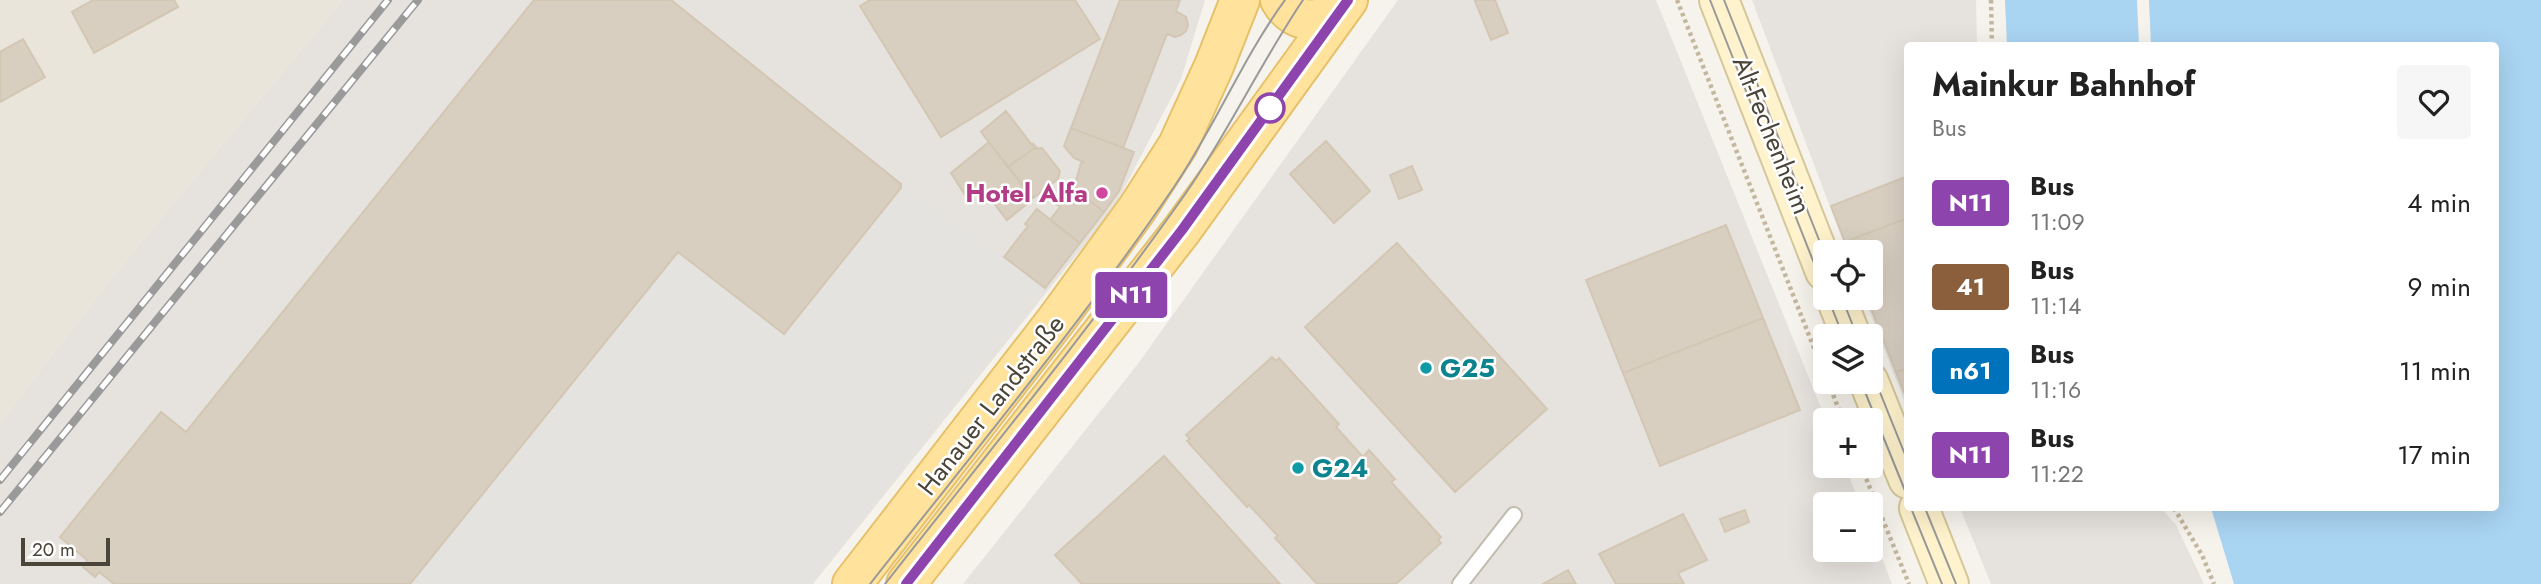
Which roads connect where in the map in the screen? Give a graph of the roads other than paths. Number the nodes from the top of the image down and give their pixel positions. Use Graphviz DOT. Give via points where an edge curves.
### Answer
graph roads {
  1 [pos="1240,0"];
  2 [pos="1280,0"];
  3 [pos="1347,0"];
  4 [pos="1718,0"];
  5 [pos="1813,241"];
  6 [pos="1874,394"];
  7 [pos="1904,469"];
  8 [pos="1920,511"];
  9 [pos="1514,515"];
  10 [pos="852,584"];
  11 [pos="906,584"];
  12 [pos="1460,584"];
  13 [pos="1949,584"];
  1 -- 10 [label="main road, Hanauer Landstraße" via="1178,145 1137,209"];
  2 -- 3 [label="main road" via="1294,14 1311,20 1334,14"];
  3 -- 11 [label="main road, Hanauer Landstraße" via="1182,230"];
  4 -- 5 [label="street, Alt-Fechenheim"];
  6 -- 7 [label="street"];
  8 -- 13 [label="street"];
  9 -- 12 [label="lane"];
}
